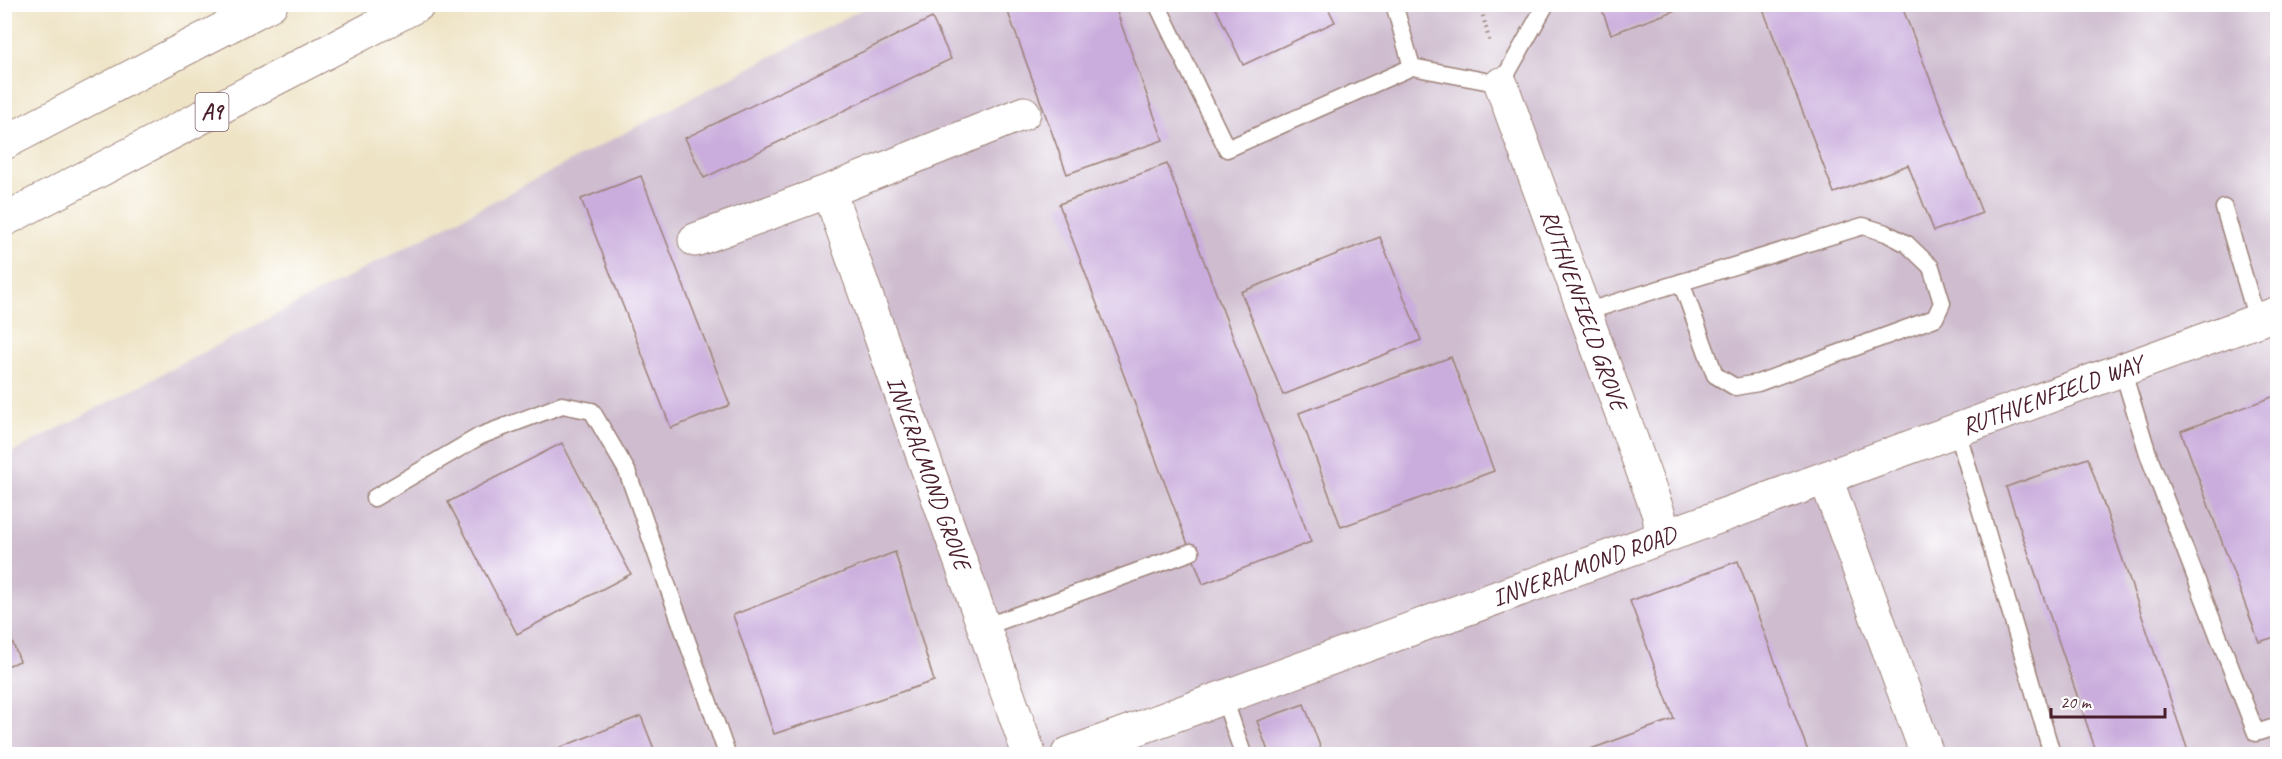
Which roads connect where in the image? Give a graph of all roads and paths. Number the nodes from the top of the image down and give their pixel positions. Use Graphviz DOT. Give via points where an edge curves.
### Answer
graph roads {
  1 [pos="271,4"];
  2 [pos="419,4"];
  3 [pos="1157,4"];
  4 [pos="1394,4"];
  5 [pos="1546,4"];
  6 [pos="1412,67"];
  7 [pos="1501,84"];
  8 [pos="1024,113"];
  9 [pos="4,143"];
  10 [pos="829,191"];
  11 [pos="2224,208"];
  12 [pos="4,220"];
  13 [pos="694,240"];
  14 [pos="1681,282"];
  15 [pos="1585,312"];
  16 [pos="2267,317"];
  17 [pos="2122,369"];
  18 [pos="1957,430"];
  19 [pos="1826,479"];
  20 [pos="374,498"];
  21 [pos="1662,537"];
  22 [pos="1191,552"];
  23 [pos="984,627"];
  24 [pos="1224,698"];
  25 [pos="2277,726"];
  26 [pos="727,754"];
  27 [pos="1029,754"];
  28 [pos="1068,754"];
  29 [pos="1243,754"];
  30 [pos="1927,754"];
  31 [pos="2052,754"];
  1 -- 9 [label="main road"];
  2 -- 12 [label="main road, A9"];
  3 -- 6 [label="lane" via="1227,149"];
  4 -- 6 [label="lane"];
  5 -- 7 [label="lane"];
  6 -- 7 [label="lane"];
  7 -- 15 [label="main road, RUTHVENFIELD GROVE"];
  8 -- 10 [label="main road"];
  10 -- 13 [label="main road"];
  10 -- 23 [label="main road, INVERALMOND GROVE"];
  11 -- 16 [label="lane"];
  14 -- 14 [label="lane" via="1863,226 1907,244 1931,267 1942,303 1935,318 1758,383 1735,387 1715,375"];
  14 -- 15 [label="lane"];
  15 -- 21 [label="main road, RUTHVENFIELD GROVE" via="1659,515"];
  16 -- 17 [label="main road, RUTHVENFIELD WAY"];
  17 -- 18 [label="main road, RUTHVENFIELD WAY"];
  17 -- 25 [label="lane" via="2149,457 2256,733"];
  18 -- 19 [label="main road, RUTHVENFIELD WAY"];
  18 -- 31 [label="lane"];
  19 -- 21 [label="main road, INVERALMOND ROAD"];
  19 -- 30 [label="main road"];
  20 -- 26 [label="lane" via="480,436 562,405 592,411 627,471"];
  21 -- 24 [label="main road, INVERALMOND ROAD"];
  22 -- 23 [label="lane"];
  23 -- 27 [label="main road, INVERALMOND GROVE"];
  24 -- 28 [label="main road, INVERALMOND ROAD"];
  24 -- 29 [label="lane"];
}
